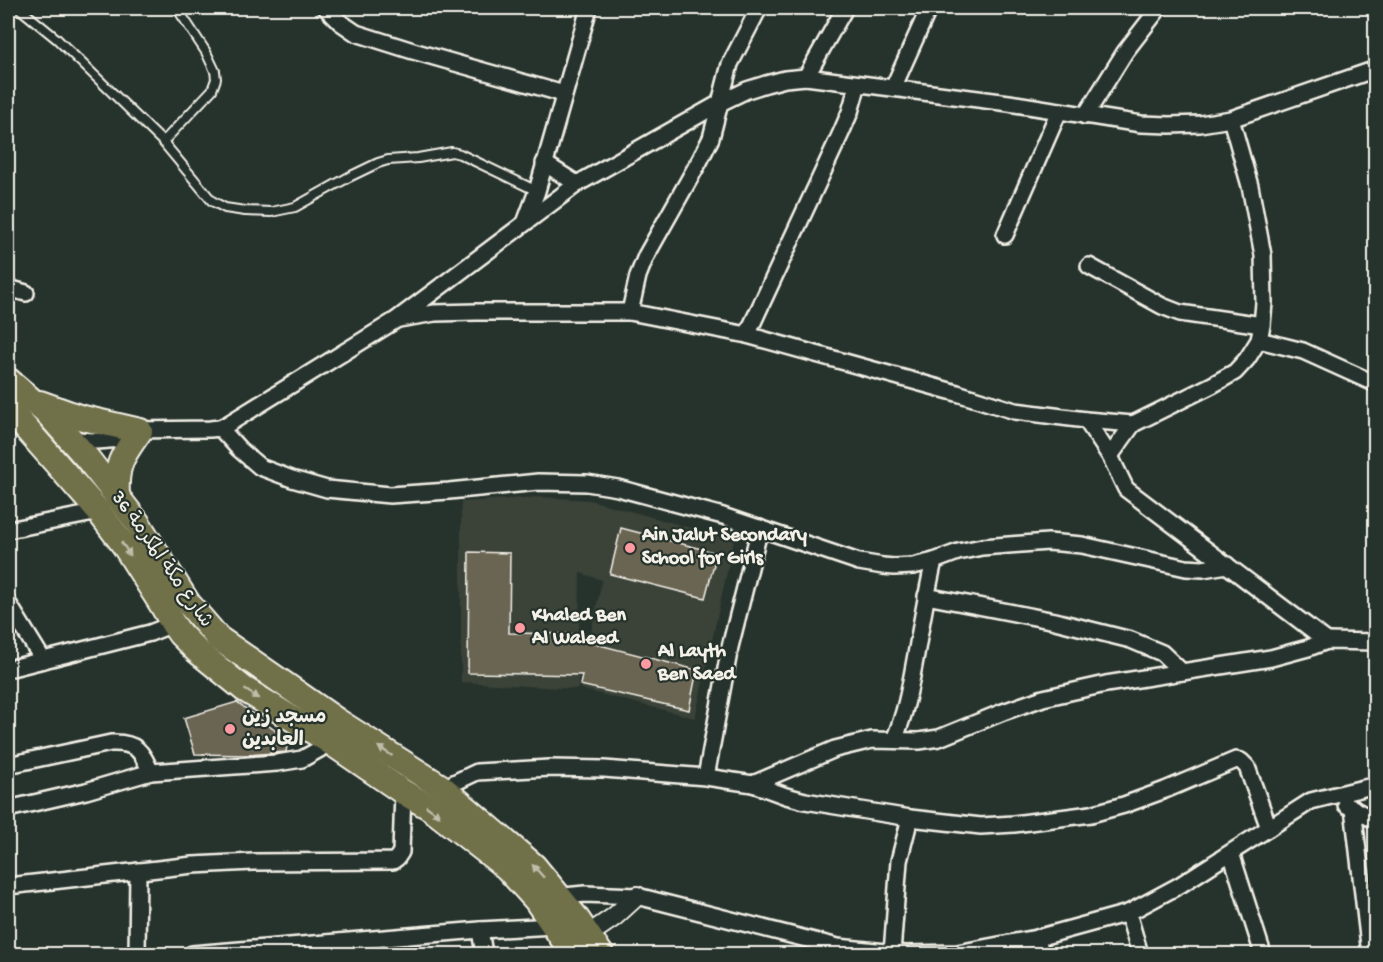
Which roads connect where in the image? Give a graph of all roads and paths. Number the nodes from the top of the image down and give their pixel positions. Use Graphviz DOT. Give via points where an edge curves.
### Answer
graph roads {
  1 [pos="18,8"];
  2 [pos="177,8"];
  3 [pos="326,8"];
  4 [pos="589,8"];
  5 [pos="759,8"];
  6 [pos="845,8"];
  7 [pos="929,8"];
  8 [pos="1159,8"];
  9 [pos="1376,69"];
  10 [pos="806,77"];
  11 [pos="858,84"];
  12 [pos="893,88"];
  13 [pos="564,94"];
  14 [pos="720,103"];
  15 [pos="1059,111"];
  16 [pos="1085,116"];
  17 [pos="1231,119"];
  18 [pos="163,142"];
  19 [pos="544,163"];
  20 [pos="577,184"];
  21 [pos="537,191"];
  22 [pos="525,223"];
  23 [pos="1005,235"];
  24 [pos="1089,266"];
  25 [pos="8,288"];
  26 [pos="26,292"];
  27 [pos="630,312"];
  28 [pos="396,320"];
  29 [pos="1260,333"];
  30 [pos="747,335"];
  31 [pos="8,380"];
  32 [pos="1376,384"];
  33 [pos="8,396"];
  34 [pos="32,400"];
  35 [pos="8,408"];
  36 [pos="1086,420"];
  37 [pos="1133,424"];
  38 [pos="220,428"];
  39 [pos="140,431"];
  40 [pos="69,438"];
  41 [pos="1110,456"];
  42 [pos="64,472"];
  43 [pos="108,505"];
  44 [pos="760,528"];
  45 [pos="8,530"];
  46 [pos="934,561"];
  47 [pos="1227,566"];
  48 [pos="926,596"];
  49 [pos="8,603"];
  50 [pos="172,624"];
  51 [pos="1327,641"];
  52 [pos="1376,642"];
  53 [pos="43,660"];
  54 [pos="8,669"];
  55 [pos="1182,672"];
  56 [pos="327,740"];
  57 [pos="894,740"];
  58 [pos="8,765"];
  59 [pos="151,772"];
  60 [pos="706,777"];
  61 [pos="753,784"];
  62 [pos="1376,785"];
  63 [pos="443,788"];
  64 [pos="403,792"];
  65 [pos="1376,795"];
  66 [pos="1348,806"];
  67 [pos="12,808"];
  68 [pos="1288,815"];
  69 [pos="910,818"];
  70 [pos="1376,821"];
  71 [pos="1269,828"];
  72 [pos="1231,853"];
  73 [pos="138,871"];
  74 [pos="8,886"];
  75 [pos="637,896"];
  76 [pos="548,898"];
  77 [pos="1128,913"];
  78 [pos="554,927"];
  79 [pos="480,930"];
  80 [pos="1037,938"];
  81 [pos="595,945"];
  82 [pos="838,951"];
  83 [pos="569,952"];
  84 [pos="136,954"];
  85 [pos="192,954"];
  86 [pos="484,954"];
  87 [pos="901,954"];
  88 [pos="957,954"];
  89 [pos="1041,954"];
  90 [pos="1140,954"];
  91 [pos="1263,954"];
  92 [pos="1370,954"];
  1 -- 18 [label="lane" via="57,39"];
  2 -- 18 [label="lane" via="206,52 216,79 212,90"];
  3 -- 13 [label="street" via="356,33"];
  4 -- 13 [label="street"];
  5 -- 14 [label="street" via="730,64"];
  6 -- 10 [label="street"];
  7 -- 12 [label="street"];
  8 -- 16 [label="street" via="1125,52"];
  9 -- 17 [label="street"];
  10 -- 11 [label="street"];
  10 -- 14 [label="street" via="766,84"];
  11 -- 12 [label="street"];
  11 -- 30 [label="street" via="841,134"];
  12 -- 15 [label="street"];
  13 -- 19 [label="street"];
  14 -- 20 [label="street"];
  14 -- 27 [label="street" via="711,138 646,256"];
  15 -- 16 [label="street"];
  15 -- 23 [label="street"];
  16 -- 17 [label="street" via="1170,125"];
  17 -- 29 [label="street" via="1250,186 1263,255"];
  18 -- 21 [label="lane" via="212,201 245,211 271,212 295,207 388,160 452,152"];
  19 -- 20 [label="street"];
  19 -- 21 [label="street"];
  20 -- 22 [label="street"];
  21 -- 22 [label="street"];
  22 -- 28 [label="street"];
  24 -- 29 [label="street" via="1162,306"];
  25 -- 26 [label="street"];
  27 -- 28 [label="street" via="476,312"];
  27 -- 30 [label="street"];
  28 -- 38 [label="street"];
  29 -- 32 [label="street"];
  29 -- 37 [label="street" via="1247,359 1235,372"];
  30 -- 36 [label="street" via="1015,411"];
  31 -- 34 [label="main road, شارع مكة المكرمة 36"];
  33 -- 40 [label="main road" via="49,431"];
  34 -- 39 [label="main road" via="79,417"];
  34 -- 40 [label="main road, شارع مكة المكرمة 36"];
  35 -- 42 [label="main road, شارع مكة المكرمة 36"];
  36 -- 37 [label="street"];
  36 -- 41 [label="street"];
  37 -- 41 [label="street"];
  38 -- 39 [label="street"];
  38 -- 44 [label="street" via="260,467 327,489 390,495 538,482 586,483"];
  39 -- 40 [label="street" via="110,429"];
  39 -- 43 [label="main road" via="123,454"];
  40 -- 42 [label="main road" via="63,451"];
  40 -- 43 [label="main road, شارع مكة المكرمة 36"];
  41 -- 47 [label="street" via="1126,489"];
  42 -- 43 [label="main road, شارع مكة المكرمة 36"];
  43 -- 45 [label="street"];
  43 -- 50 [label="main road, شارع مكة المكرمة 36, one-way" via="124,545"];
  63 -- 43 [label="main road, شارع مكة المكرمة 36, one-way" via="218,638 188,603 137,522"];
  44 -- 46 [label="street" via="859,562 894,567"];
  44 -- 60 [label="street" via="730,647"];
  46 -- 47 [label="street" via="982,546 1048,542 1082,545 1186,568"];
  46 -- 48 [label="street"];
  47 -- 51 [label="street"];
  48 -- 55 [label="street" via="1131,640 1162,653"];
  48 -- 57 [label="street" via="903,720"];
  49 -- 53 [label="street"];
  50 -- 53 [label="street"];
  50 -- 56 [label="main road, شارع مكة المكرمة 36, one-way" via="197,651 244,689"];
  51 -- 52 [label="street"];
  51 -- 55 [label="street" via="1271,658"];
  53 -- 54 [label="street"];
  55 -- 57 [label="street" via="1043,698 939,738"];
  56 -- 59 [label="street" via="302,759"];
  56 -- 64 [label="main road, شارع مكة المكرمة 36"];
  57 -- 61 [label="street" via="872,740 835,749"];
  58 -- 59 [label="street" via="124,742 135,746"];
  59 -- 67 [label="street"];
  60 -- 61 [label="street"];
  60 -- 63 [label="street" via="550,768 477,772"];
  61 -- 69 [label="street" via="805,801"];
  62 -- 68 [label="street" via="1311,801"];
  76 -- 63 [label="main road, شارع مكة المكرمة 36, one-way" via="534,866"];
  64 -- 73 [label="street" via="401,852 393,861 253,862"];
  64 -- 76 [label="main road, شارع مكة المكرمة 36, one-way" via="429,807"];
  65 -- 66 [label="street"];
  66 -- 68 [label="street"];
  66 -- 70 [label="street"];
  66 -- 92 [label="street"];
  68 -- 71 [label="street"];
  69 -- 71 [label="street" via="981,826 1091,814 1165,790 1236,760 1247,767"];
  69 -- 87 [label="street" via="899,861"];
  71 -- 72 [label="street"];
  72 -- 77 [label="street"];
  72 -- 91 [label="street"];
  73 -- 74 [label="street"];
  73 -- 84 [label="street"];
  75 -- 76 [label="street" via="585,894"];
  75 -- 81 [label="street" via="614,917"];
  75 -- 82 [label="street"];
  76 -- 78 [label="main road, شارع مكة المكرمة 36"];
  76 -- 81 [label="main road, شارع مكة المكرمة 36"];
  77 -- 80 [label="street"];
  77 -- 90 [label="street"];
  78 -- 79 [label="street"];
  78 -- 83 [label="main road, شارع مكة المكرمة 36"];
  79 -- 85 [label="street"];
  79 -- 86 [label="street"];
  80 -- 88 [label="street"];
  80 -- 89 [label="street"];
  81 -- 83 [label="street"];
  82 -- 87 [label="street"];
  87 -- 88 [label="street"];
}
